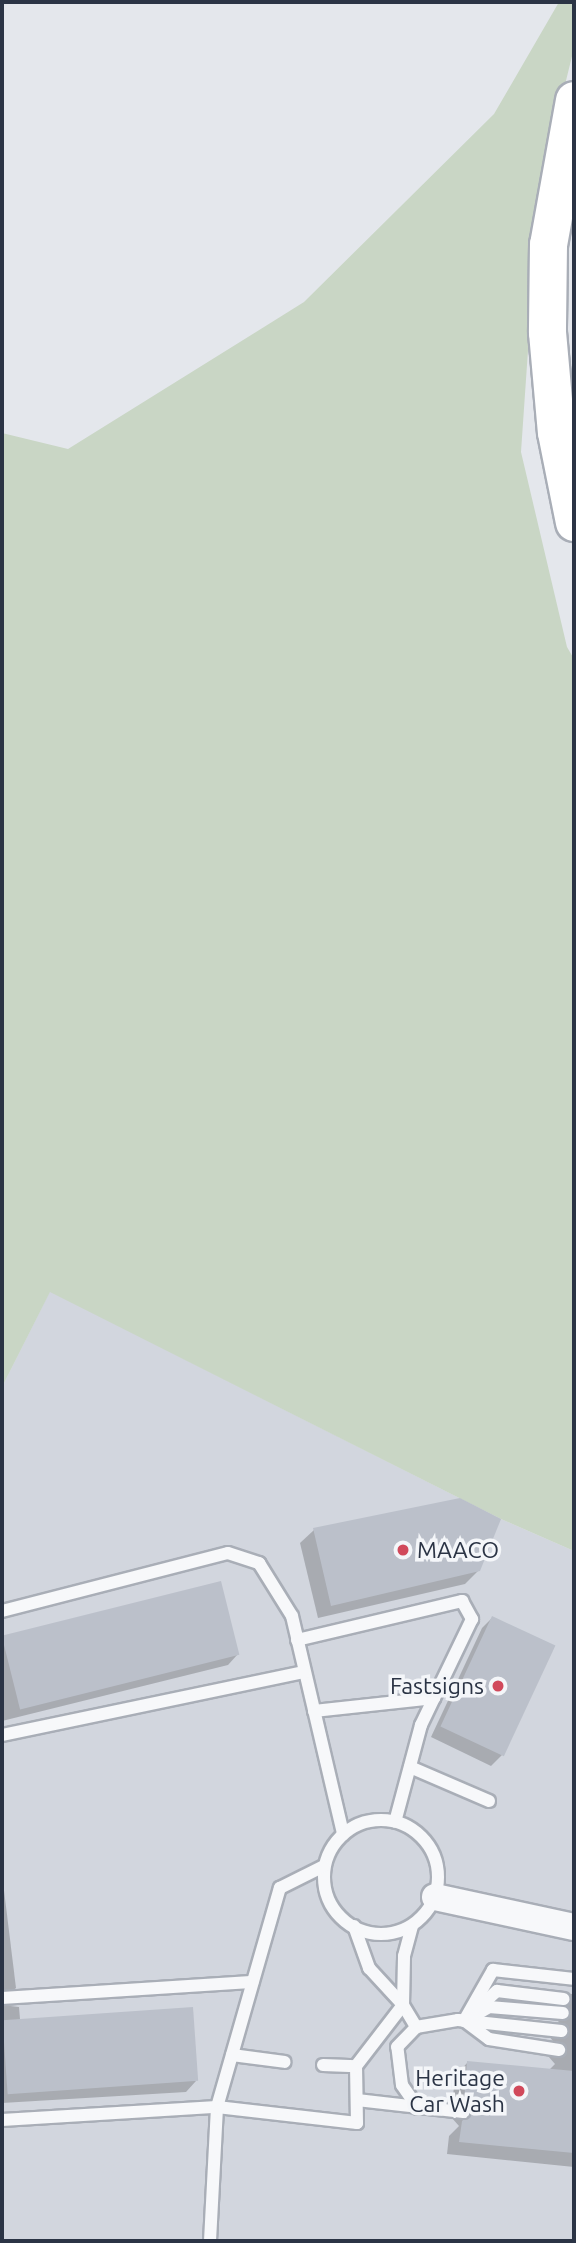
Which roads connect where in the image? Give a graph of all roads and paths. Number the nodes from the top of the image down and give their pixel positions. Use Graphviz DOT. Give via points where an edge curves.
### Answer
graph roads {
  1 [pos="574,100"];
  2 [pos="574,522"];
  3 [pos="2,1611"];
  4 [pos="297,1640"];
  5 [pos="304,1672"];
  6 [pos="434,1698"];
  7 [pos="314,1712"];
  8 [pos="2,1735"];
  9 [pos="410,1767"];
  10 [pos="489,1801"];
  11 [pos="395,1822"];
  12 [pos="343,1834"];
  13 [pos="324,1866"];
  14 [pos="435,1897"];
  15 [pos="354,1926"];
  16 [pos="412,1926"];
  17 [pos="574,1927"];
  18 [pos="574,1979"];
  19 [pos="252,1982"];
  20 [pos="2,1998"];
  21 [pos="564,1999"];
  22 [pos="403,2005"];
  23 [pos="563,2013"];
  24 [pos="464,2021"];
  25 [pos="416,2027"];
  26 [pos="561,2031"];
  27 [pos="559,2050"];
  28 [pos="232,2055"];
  29 [pos="285,2062"];
  30 [pos="323,2065"];
  31 [pos="356,2066"];
  32 [pos="357,2100"];
  33 [pos="217,2107"];
  34 [pos="418,2108"];
  35 [pos="463,2112"];
  36 [pos="2,2120"];
  37 [pos="210,2241"];
  1 -- 2 [label="street" via="548,244 547,332 556,432"];
  3 -- 4 [label="lane" via="228,1553 259,1563 276,1584 292,1616"];
  4 -- 5 [label="lane"];
  4 -- 6 [label="lane" via="462,1601 472,1619"];
  5 -- 7 [label="lane"];
  5 -- 8 [label="lane"];
  6 -- 7 [label="lane"];
  6 -- 9 [label="lane"];
  7 -- 12 [label="lane"];
  9 -- 10 [label="lane"];
  9 -- 11 [label="lane"];
  11 -- 12 [label="lane" via="359,1824"];
  11 -- 14 [label="lane" via="413,1830 435,1860"];
  12 -- 13 [label="lane"];
  13 -- 15 [label="lane" via="330,1904"];
  13 -- 19 [label="lane" via="280,1888"];
  14 -- 16 [label="lane"];
  14 -- 17 [label="street"];
  15 -- 16 [label="lane" via="375,1934"];
  15 -- 22 [label="lane" via="369,1968"];
  16 -- 22 [label="lane" via="404,1956"];
  18 -- 24 [label="lane" via="493,1970"];
  19 -- 20 [label="lane"];
  19 -- 28 [label="lane"];
  21 -- 24 [label="lane" via="497,1991"];
  22 -- 25 [label="lane"];
  22 -- 31 [label="lane"];
  23 -- 24 [label="lane" via="489,2007"];
  24 -- 25 [label="lane"];
  24 -- 26 [label="lane"];
  24 -- 27 [label="lane" via="489,2039"];
  25 -- 34 [label="lane" via="397,2047 402,2085"];
  28 -- 29 [label="lane"];
  28 -- 33 [label="lane"];
  30 -- 31 [label="lane"];
  31 -- 32 [label="lane"];
  32 -- 33 [label="lane" via="357,2123"];
  32 -- 34 [label="lane"];
  33 -- 36 [label="lane"];
  33 -- 37 [label="lane"];
  34 -- 35 [label="lane"];
}
